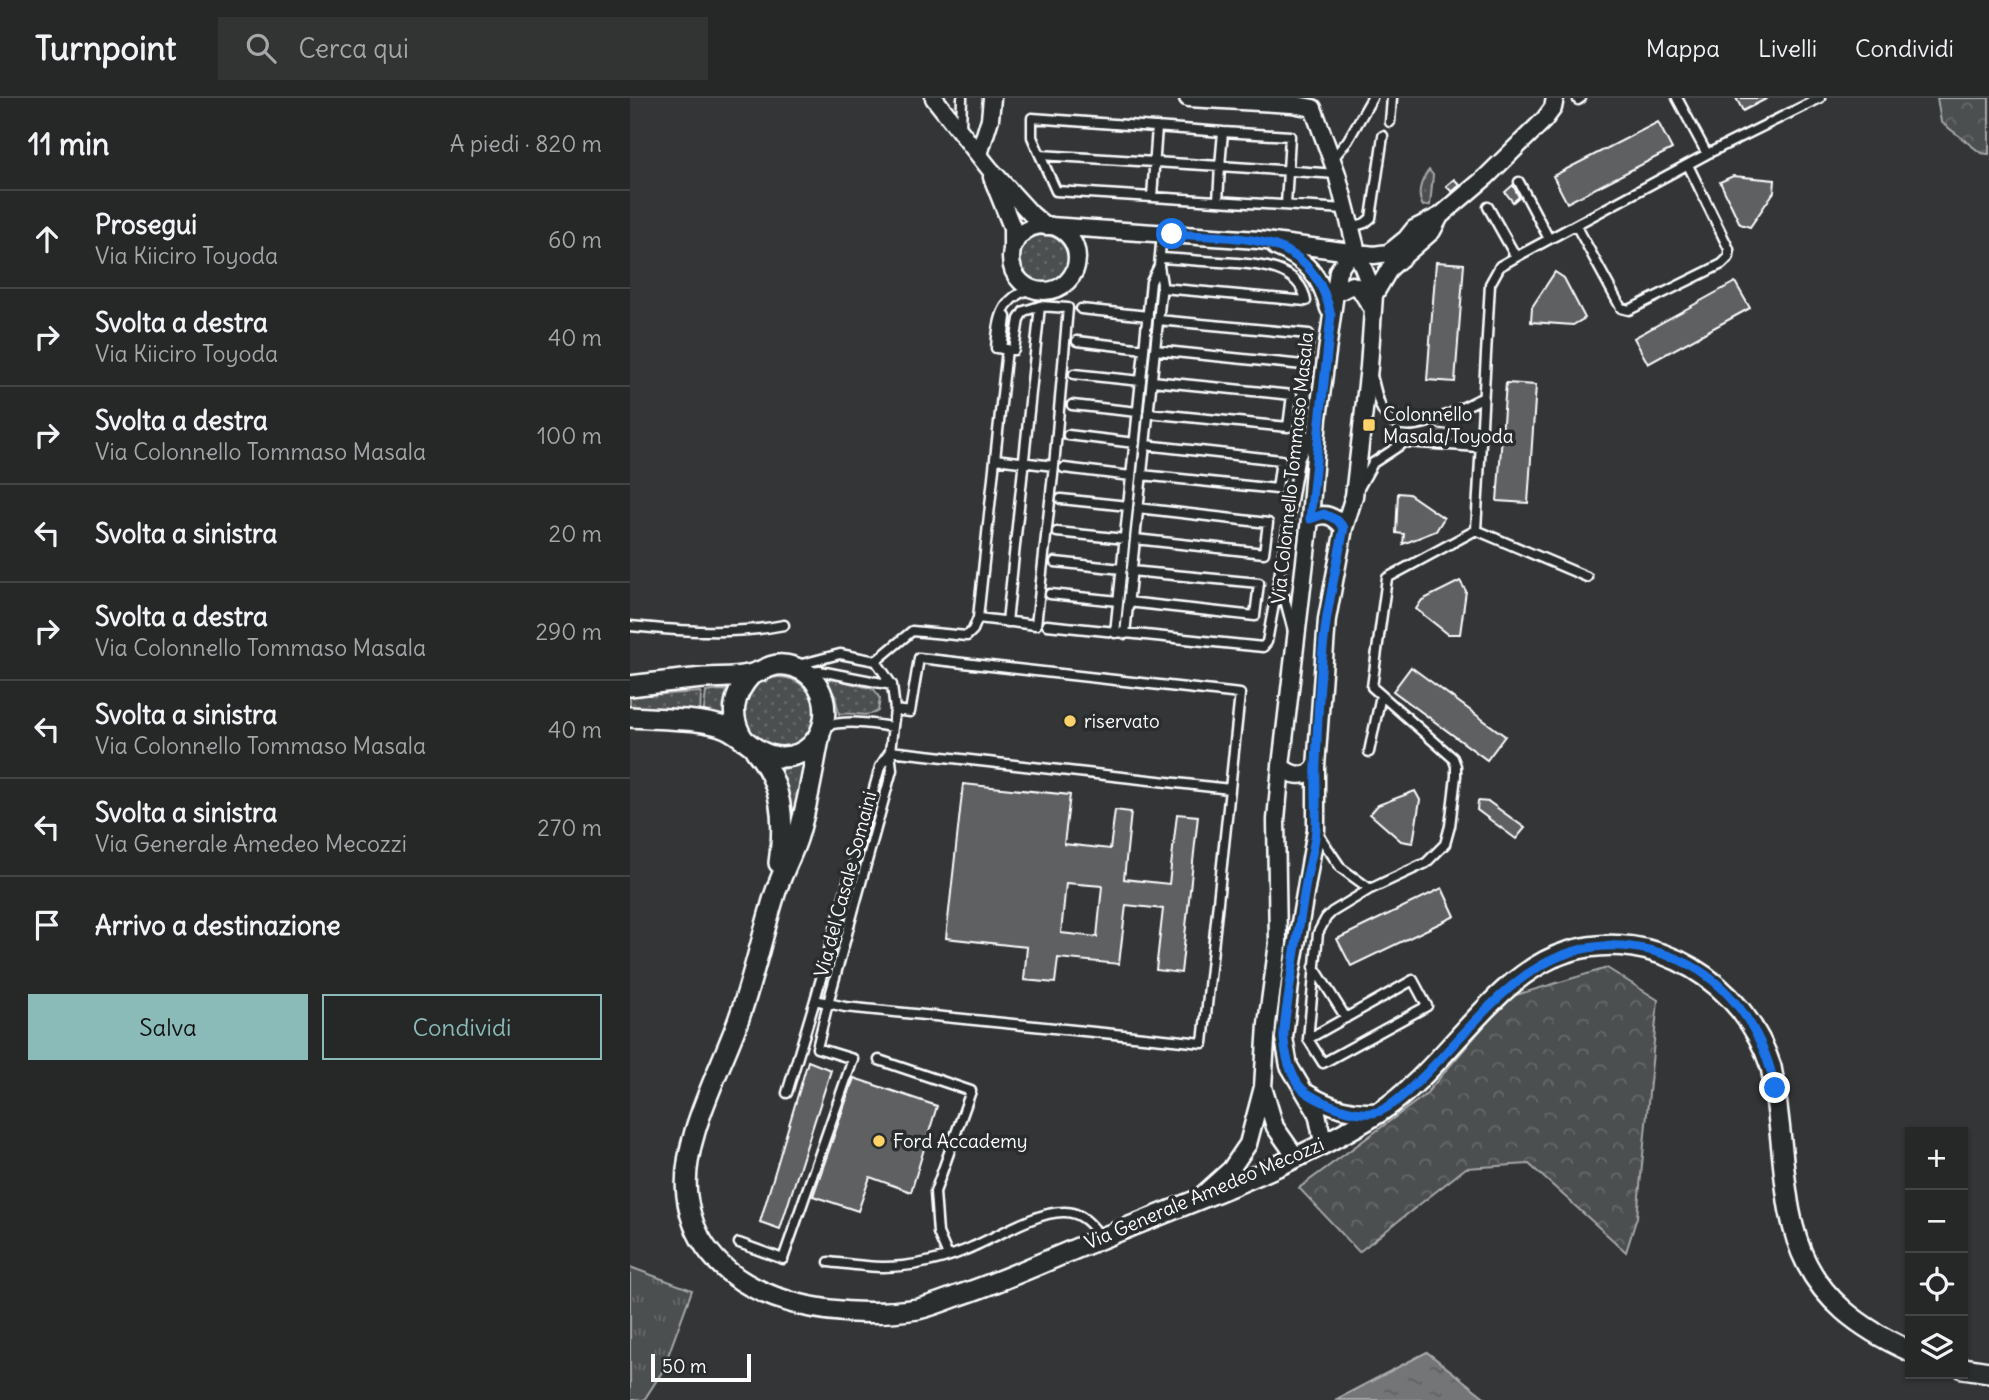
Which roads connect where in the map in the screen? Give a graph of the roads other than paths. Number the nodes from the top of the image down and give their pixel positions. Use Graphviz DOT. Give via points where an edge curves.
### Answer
graph roads {
  1 [pos="934,98"];
  2 [pos="962,98"];
  3 [pos="992,98"];
  4 [pos="1188,98"];
  5 [pos="1372,98"];
  6 [pos="1392,98"];
  7 [pos="1555,98"];
  8 [pos="1676,98"];
  9 [pos="1820,98"];
  10 [pos="1225,99"];
  11 [pos="1390,122"];
  12 [pos="1157,127"];
  13 [pos="960,131"];
  14 [pos="1223,132"];
  15 [pos="1383,136"];
  16 [pos="1707,154"];
  17 [pos="979,155"];
  18 [pos="1040,155"];
  19 [pos="1155,162"];
  20 [pos="1688,165"];
  21 [pos="1220,166"];
  22 [pos="1335,167"];
  23 [pos="989,168"];
  24 [pos="1288,171"];
  25 [pos="1519,182"];
  26 [pos="1152,197"];
  27 [pos="1218,201"];
  28 [pos="1286,205"];
  29 [pos="1488,207"];
  30 [pos="1348,209"];
  31 [pos="1440,216"];
  32 [pos="1576,225"];
  33 [pos="1048,226"];
  34 [pos="1352,228"];
  35 [pos="1108,229"];
  36 [pos="1161,233"];
  37 [pos="1549,239"];
  38 [pos="1258,240"];
  39 [pos="1013,249"];
  40 [pos="1357,252"];
  41 [pos="1516,257"];
  42 [pos="1076,261"];
  43 [pos="1159,262"];
  44 [pos="1162,288"];
  45 [pos="1032,289"];
  46 [pos="1334,294"];
  47 [pos="1373,303"];
  48 [pos="1040,306"];
  49 [pos="1082,309"];
  50 [pos="1331,315"];
  51 [pos="1148,316"];
  52 [pos="1158,320"];
  53 [pos="1077,341"];
  54 [pos="1005,349"];
  55 [pos="1144,349"];
  56 [pos="1155,350"];
  57 [pos="1369,367"];
  58 [pos="1074,374"];
  59 [pos="1141,381"];
  60 [pos="1152,381"];
  61 [pos="1482,398"];
  62 [pos="1072,405"];
  63 [pos="1138,412"];
  64 [pos="1148,413"];
  65 [pos="1318,418"];
  66 [pos="1068,435"];
  67 [pos="1135,443"];
  68 [pos="1145,444"];
  69 [pos="1479,447"];
  70 [pos="995,459"];
  71 [pos="1024,463"];
  72 [pos="1054,466"];
  73 [pos="1064,468"];
  74 [pos="1142,475"];
  75 [pos="1131,476"];
  76 [pos="1354,496"];
  77 [pos="1062,499"];
  78 [pos="1128,506"];
  79 [pos="1138,508"];
  80 [pos="1310,519"];
  81 [pos="1344,528"];
  82 [pos="1476,530"];
  83 [pos="1057,532"];
  84 [pos="1135,539"];
  85 [pos="1125,540"];
  86 [pos="1055,562"];
  87 [pos="1126,570"];
  88 [pos="1279,577"];
  89 [pos="1587,578"];
  90 [pos="1051,594"];
  91 [pos="1123,602"];
  92 [pos="978,618"];
  93 [pos="1007,622"];
  94 [pos="784,625"];
  95 [pos="1047,625"];
  96 [pos="630,626"];
  97 [pos="1120,633"];
  98 [pos="1294,637"];
  99 [pos="876,661"];
  100 [pos="798,669"];
  101 [pos="751,675"];
  102 [pos="892,685"];
  103 [pos="630,686"];
  104 [pos="1381,695"];
  105 [pos="895,710"];
  106 [pos="630,717"];
  107 [pos="892,727"];
  108 [pos="822,730"];
  109 [pos="749,745"];
  110 [pos="890,751"];
  111 [pos="1369,752"];
  112 [pos="1281,766"];
  113 [pos="1316,767"];
  114 [pos="1230,789"];
  115 [pos="1316,830"];
  116 [pos="1370,890"];
  117 [pos="776,891"];
  118 [pos="1314,967"];
  119 [pos="815,1000"];
  120 [pos="828,1003"];
  121 [pos="1346,1018"];
  122 [pos="1308,1039"];
  123 [pos="879,1060"];
  124 [pos="1264,1087"];
  125 [pos="1303,1091"];
  126 [pos="787,1093"];
  127 [pos="1381,1111"];
  128 [pos="1323,1142"];
  129 [pos="1296,1157"];
  130 [pos="1200,1197"];
  131 [pos="1102,1238"];
  132 [pos="739,1243"];
  133 [pos="948,1256"];
  134 [pos="829,1262"];
  135 [pos="1905,1348"];
  136 [pos="1968,1368"];
  137 [pos="1989,1372"];
  1 -- 13 [label="street"];
  2 -- 13 [label="lane"];
  3 -- 17 [label="street"];
  4 -- 10 [label="street"];
  5 -- 22 [label="lane"];
  6 -- 11 [label="lane"];
  7 -- 31 [label="street" via="1544,120"];
  8 -- 16 [label="lane"];
  9 -- 16 [label="lane"];
  10 -- 22 [label="street" via="1313,108"];
  12 -- 14 [label="lane"];
  12 -- 18 [label="lane" via="1032,118 1032,137"];
  12 -- 19 [label="lane"];
  13 -- 17 [label="street"];
  14 -- 21 [label="lane"];
  14 -- 24 [label="lane" via="1290,136"];
  15 -- 34 [label="lane" via="1371,218"];
  16 -- 20 [label="lane"];
  17 -- 23 [label="street"];
  18 -- 19 [label="lane"];
  18 -- 26 [label="lane" via="1056,191"];
  19 -- 21 [label="lane"];
  19 -- 26 [label="lane"];
  20 -- 32 [label="lane"];
  20 -- 32 [label="lane" via="1729,249 1722,264 1629,310 1621,308"];
  21 -- 24 [label="lane"];
  21 -- 27 [label="lane"];
  22 -- 24 [label="lane"];
  22 -- 30 [label="street"];
  23 -- 33 [label="street"];
  23 -- 39 [label="street" via="1012,227"];
  24 -- 28 [label="lane"];
  25 -- 37 [label="lane"];
  26 -- 27 [label="lane"];
  27 -- 28 [label="lane"];
  28 -- 30 [label="lane"];
  29 -- 41 [label="lane"];
  30 -- 34 [label="street"];
  31 -- 40 [label="street" via="1414,229 1388,253"];
  31 -- 47 [label="street" via="1432,231 1390,268"];
  32 -- 37 [label="lane"];
  33 -- 35 [label="street"];
  33 -- 39 [label="street" via="1024,233"];
  33 -- 42 [label="street" via="1072,242"];
  34 -- 40 [label="street"];
  35 -- 36 [label="street"];
  35 -- 42 [label="street" via="1090,239"];
  36 -- 38 [label="street"];
  36 -- 43 [label="lane"];
  37 -- 41 [label="lane"];
  38 -- 40 [label="street"];
  38 -- 50 [label="street" via="1307,264 1325,292"];
  39 -- 45 [label="street" via="1014,272"];
  40 -- 46 [label="street, Via Colonnello Tommaso Masala" via="1338,271"];
  40 -- 47 [label="street"];
  41 -- 61 [label="lane" via="1500,266 1490,284"];
  42 -- 45 [label="street" via="1064,284 1049,291"];
  43 -- 44 [label="lane"];
  43 -- 44 [label="lane" via="1251,264 1275,269 1298,283 1306,301"];
  43 -- 51 [label="lane" via="1151,282"];
  44 -- 52 [label="lane"];
  45 -- 54 [label="lane" via="1012,299 999,315"];
  46 -- 47 [label="street" via="1352,285"];
  46 -- 50 [label="street, Via Colonnello Tommaso Masala"];
  47 -- 57 [label="street"];
  48 -- 54 [label="lane" via="1024,311"];
  48 -- 71 [label="lane"];
  48 -- 72 [label="lane" via="1068,309"];
  49 -- 51 [label="lane"];
  50 -- 65 [label="street, Via Colonnello Tommaso Masala"];
  51 -- 55 [label="lane"];
  52 -- 56 [label="lane"];
  52 -- 56 [label="lane" via="1309,334 1309,345 1303,365"];
  53 -- 55 [label="lane"];
  54 -- 70 [label="lane"];
  55 -- 59 [label="lane"];
  56 -- 60 [label="lane"];
  57 -- 61 [label="lane" via="1385,415 1397,424 1432,421"];
  57 -- 76 [label="street"];
  58 -- 59 [label="lane"];
  59 -- 63 [label="lane"];
  60 -- 64 [label="lane"];
  60 -- 64 [label="lane" via="1292,395 1288,427"];
  61 -- 69 [label="lane"];
  62 -- 63 [label="lane"];
  63 -- 67 [label="lane"];
  64 -- 68 [label="lane"];
  65 -- 80 [label="street, Via Colonnello Tommaso Masala"];
  65 -- 88 [label="lane" via="1299,460"];
  66 -- 67 [label="lane"];
  67 -- 75 [label="lane"];
  68 -- 74 [label="lane"];
  68 -- 74 [label="lane" via="1281,460 1276,489"];
  69 -- 76 [label="lane" via="1405,442 1373,463"];
  69 -- 82 [label="lane"];
  70 -- 71 [label="lane"];
  70 -- 92 [label="lane"];
  71 -- 72 [label="lane"];
  71 -- 93 [label="lane"];
  72 -- 93 [label="lane" via="1036,625"];
  73 -- 75 [label="lane"];
  74 -- 79 [label="lane"];
  75 -- 78 [label="lane"];
  76 -- 81 [label="street"];
  77 -- 78 [label="lane"];
  78 -- 85 [label="lane"];
  79 -- 84 [label="lane"];
  79 -- 84 [label="lane" via="1268,523 1264,553"];
  80 -- 81 [label="street" via="1324,514"];
  80 -- 98 [label="street, Via Colonnello Tommaso Masala"];
  81 -- 113 [label="street" via="1327,619"];
  82 -- 89 [label="lane"];
  82 -- 104 [label="lane" via="1387,578 1372,687"];
  83 -- 85 [label="lane"];
  84 -- 87 [label="lane"];
  85 -- 87 [label="lane"];
  86 -- 87 [label="lane"];
  87 -- 91 [label="lane"];
  87 -- 91 [label="lane" via="1259,583 1258,594 1255,616"];
  88 -- 97 [label="lane" via="1268,642 1263,647"];
  88 -- 98 [label="lane"];
  90 -- 91 [label="lane"];
  91 -- 97 [label="lane"];
  92 -- 93 [label="lane"];
  92 -- 99 [label="lane" via="967,636 912,631"];
  94 -- 96 [label="lane" via="758,630"];
  95 -- 97 [label="lane"];
  98 -- 112 [label="street, Via Colonnello Tommaso Masala"];
  99 -- 100 [label="lane" via="840,654"];
  99 -- 102 [label="lane"];
  100 -- 101 [label="street" via="771,666"];
  100 -- 102 [label="lane"];
  100 -- 108 [label="street" via="817,683 823,694"];
  101 -- 103 [label="street"];
  101 -- 109 [label="street" via="738,692 734,708 738,730"];
  102 -- 105 [label="lane"];
  104 -- 111 [label="lane"];
  104 -- 116 [label="lane" via="1448,752 1456,776 1445,844 1426,863"];
  105 -- 107 [label="lane"];
  105 -- 114 [label="lane" via="910,712 919,659 1240,694"];
  106 -- 109 [label="street" via="725,728"];
  107 -- 108 [label="lane" via="856,722"];
  107 -- 110 [label="lane"];
  108 -- 109 [label="street" via="803,751 792,755 767,755"];
  108 -- 117 [label="street, Via Generale Amedeo Mecozzi" via="797,838"];
  109 -- 117 [label="street, Via Generale Amedeo Mecozzi" via="769,767 780,803 783,834"];
  110 -- 114 [label="lane"];
  110 -- 119 [label="lane, Via del Casale Somaini" via="880,767"];
  110 -- 120 [label="lane, Via del Casale Somaini" via="892,770"];
  112 -- 113 [label="street" via="1300,775"];
  112 -- 124 [label="street, Via Colonnello Tommaso Masala" via="1276,820 1278,943"];
  113 -- 115 [label="street"];
  114 -- 120 [label="lane" via="1203,1043"];
  115 -- 116 [label="lane" via="1341,868"];
  115 -- 125 [label="street" via="1284,1038 1289,1066"];
  116 -- 118 [label="lane" via="1326,918 1318,933"];
  117 -- 131 [label="street, Via Generale Amedeo Mecozzi" via="745,1001 704,1107 687,1169 687,1195 698,1236 719,1263 756,1290 802,1307 886,1312 923,1308 982,1288"];
  118 -- 121 [label="lane"];
  118 -- 122 [label="lane"];
  119 -- 120 [label="lane, Via del Casale Somaini"];
  119 -- 126 [label="lane"];
  120 -- 132 [label="lane" via="817,1048 853,1059 783,1259"];
  121 -- 122 [label="lane"];
  121 -- 122 [label="lane" via="1413,980 1427,1006 1323,1063"];
  123 -- 133 [label="lane" via="971,1091 935,1192 938,1233"];
  124 -- 129 [label="street" via="1275,1127"];
  124 -- 130 [label="street" via="1248,1144 1231,1169"];
  125 -- 127 [label="street" via="1343,1110"];
  125 -- 128 [label="street" via="1317,1113"];
  127 -- 128 [label="street, Via Generale Amedeo Mecozzi"];
  127 -- 135 [label="street, Via Generale Amedeo Mecozzi" via="1429,1071 1499,996 1550,959 1580,949 1615,946 1672,957 1697,969 1727,994 1765,1050 1775,1088 1790,1220 1805,1262 1842,1310"];
  128 -- 129 [label="street, Via Generale Amedeo Mecozzi"];
  129 -- 130 [label="street, Via Generale Amedeo Mecozzi"];
  130 -- 131 [label="street, Via Generale Amedeo Mecozzi"];
  131 -- 133 [label="lane" via="1077,1214 1064,1212 1036,1216"];
  133 -- 134 [label="lane" via="884,1267"];
  136 -- 137 [label="street"];
}
